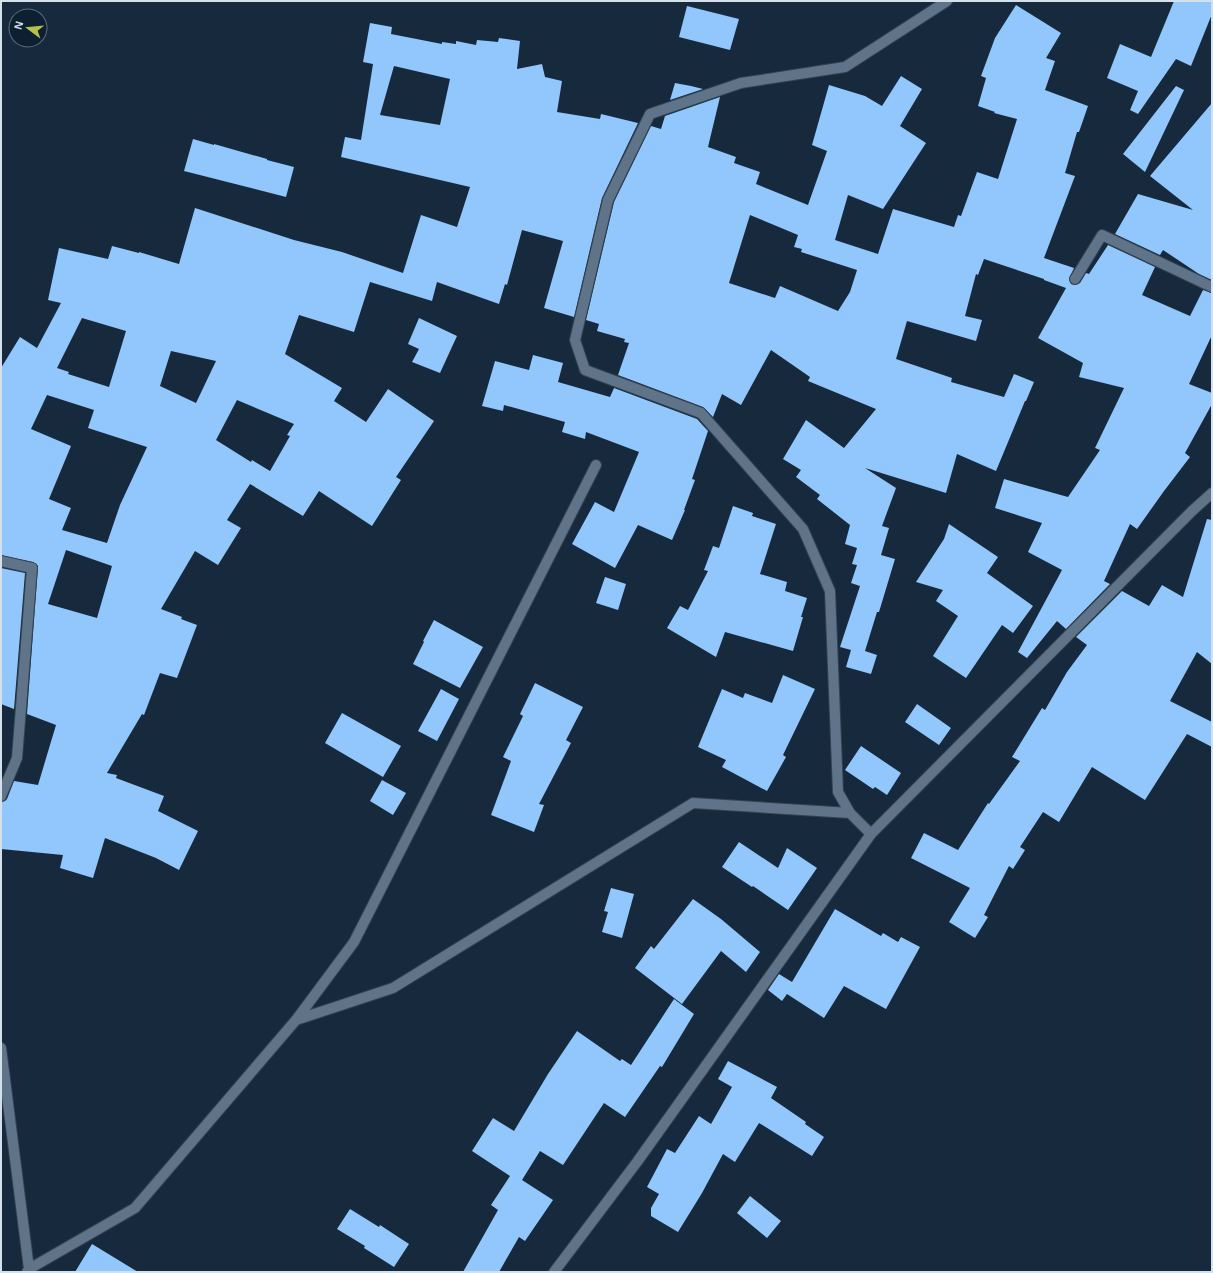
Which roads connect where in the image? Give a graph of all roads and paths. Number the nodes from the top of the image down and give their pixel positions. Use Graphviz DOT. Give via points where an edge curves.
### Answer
graph roads {
  1 [pos="947,1"];
  2 [pos="1075,278"];
  3 [pos="1212,287"];
  4 [pos="596,465"];
  5 [pos="1212,493"];
  6 [pos="1,561"];
  7 [pos="1,796"];
  8 [pos="850,813"];
  9 [pos="871,834"];
  10 [pos="296,1020"];
  11 [pos="1,1048"];
  12 [pos="28,1270"];
  13 [pos="554,1272"];
  1 -- 8 [label="street" via="845,68 741,83 650,114 608,200 576,340 585,370 701,413 803,529 830,591 838,792"];
  2 -- 3 [label="street" via="1102,235"];
  4 -- 10 [label="street" via="354,942"];
  5 -- 9 [label="street"];
  6 -- 7 [label="street" via="32,568 17,758"];
  8 -- 9 [label="street"];
  8 -- 10 [label="street" via="692,803 393,988"];
  9 -- 13 [label="street" via="637,1162"];
  10 -- 12 [label="street" via="135,1208"];
  11 -- 12 [label="street"];
}
